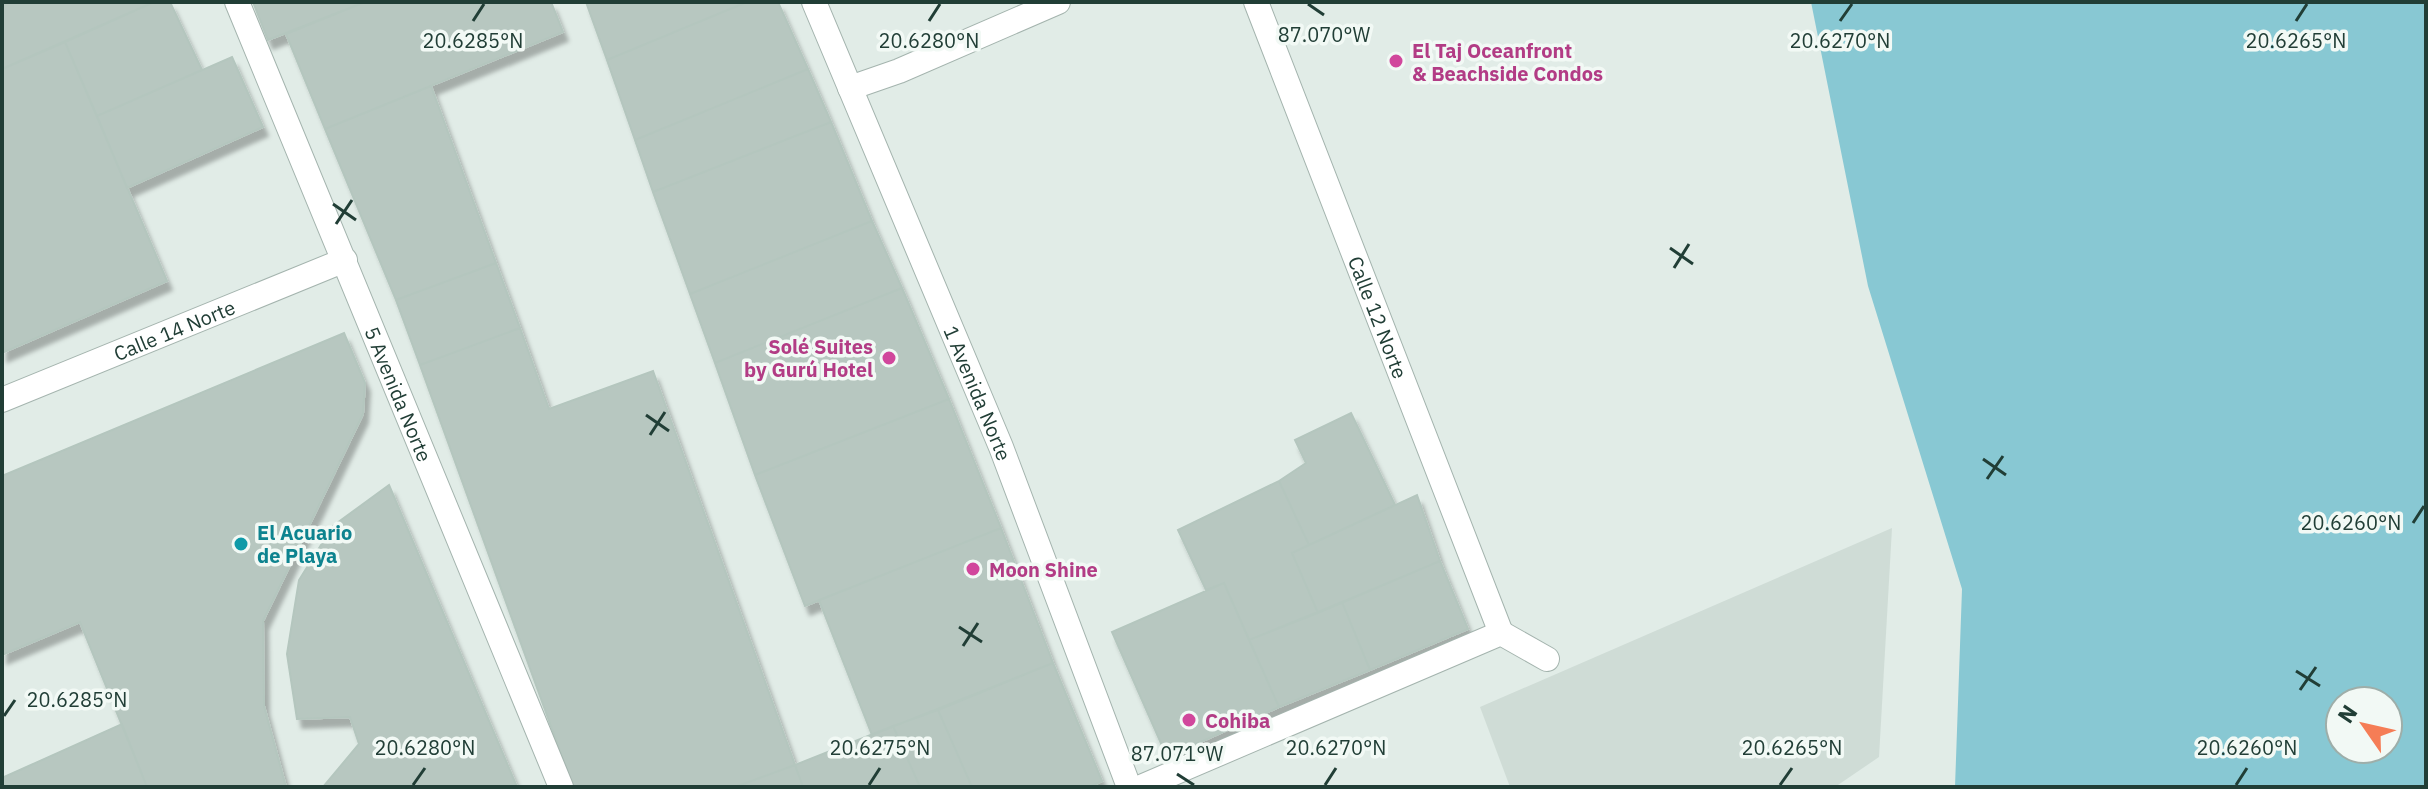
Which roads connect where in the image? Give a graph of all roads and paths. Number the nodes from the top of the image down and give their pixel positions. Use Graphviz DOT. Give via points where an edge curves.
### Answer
graph roads {
  1 [pos="237,2"];
  2 [pos="814,2"];
  3 [pos="1058,2"];
  4 [pos="1256,2"];
  5 [pos="850,88"];
  6 [pos="345,260"];
  7 [pos="2,400"];
  8 [pos="1501,633"];
  9 [pos="1547,659"];
  10 [pos="561,787"];
  11 [pos="1129,787"];
  12 [pos="1141,787"];
  1 -- 6 [label="street, 5 Avenida Norte"];
  2 -- 5 [label="street, 1 Avenida Norte"];
  3 -- 5 [label="street"];
  4 -- 8 [label="street, Calle 12 Norte"];
  5 -- 11 [label="street, 1 Avenida Norte" via="1001,447"];
  6 -- 7 [label="street, Calle 14 Norte"];
  6 -- 10 [label="street, 5 Avenida Norte"];
  8 -- 9 [label="street"];
  8 -- 12 [label="street"];
}
